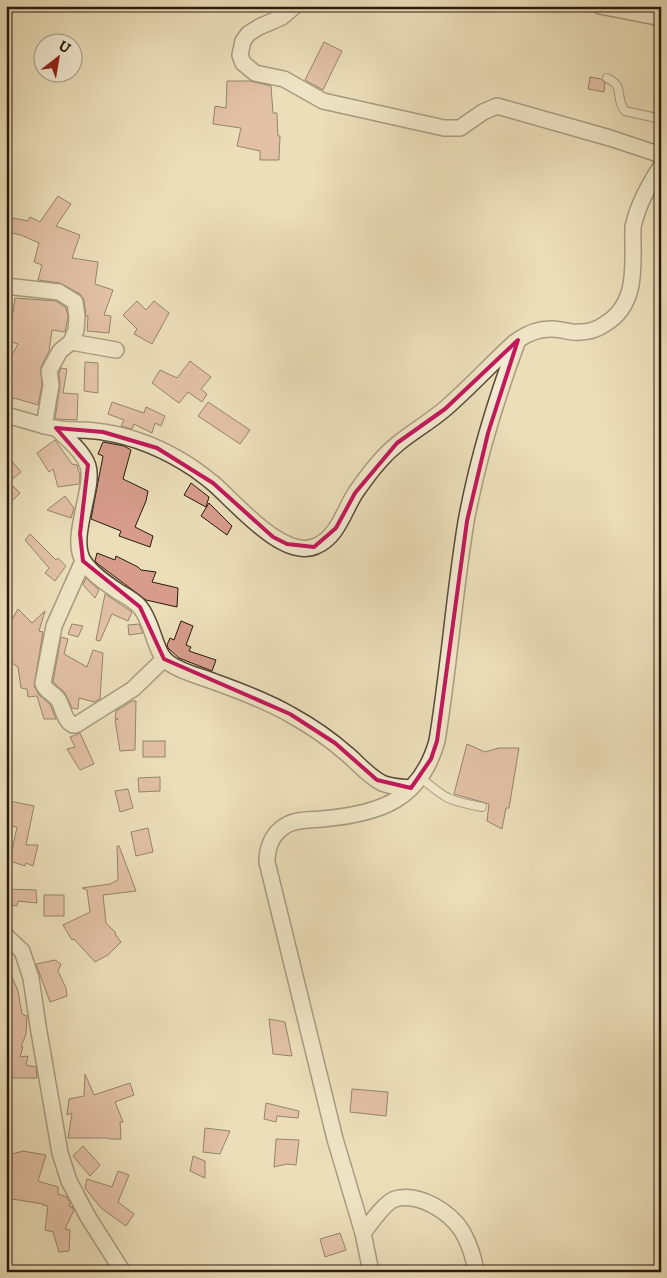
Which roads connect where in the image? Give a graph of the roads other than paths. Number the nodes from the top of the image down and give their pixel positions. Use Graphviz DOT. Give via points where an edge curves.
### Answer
graph roads {
  1 [pos="295,6"];
  2 [pos="600,6"];
  3 [pos="661,18"];
  4 [pos="606,78"];
  5 [pos="661,119"];
  6 [pos="661,155"];
  7 [pos="661,166"];
  8 [pos="6,286"];
  9 [pos="518,340"];
  10 [pos="71,342"];
  11 [pos="116,350"];
  12 [pos="6,415"];
  13 [pos="50,427"];
  14 [pos="83,562"];
  15 [pos="164,659"];
  16 [pos="416,783"];
  17 [pos="482,807"];
  18 [pos="6,936"];
  19 [pos="363,1233"];
  20 [pos="123,1272"];
  21 [pos="371,1272"];
  22 [pos="476,1272"];
  1 -- 6 [label="street" via="243,41 240,55 255,73 284,79 323,101 444,128 460,128 497,106"];
  2 -- 3 [label="street"];
  4 -- 5 [label="lane" via="618,86 621,106 625,111"];
  7 -- 9 [label="street" via="635,218 632,288 624,308 599,328 580,332 536,330"];
  8 -- 10 [label="street" via="59,292 75,302 76,330"];
  9 -- 13 [label="street" via="445,409 391,449 356,493 326,541 314,547 300,548 273,537 213,483 157,448 103,432"];
  9 -- 16 [label="street" via="478,467 467,521 437,741 432,759"];
  10 -- 11 [label="street"];
  10 -- 13 [label="street" via="60,350 49,370"];
  12 -- 13 [label="street"];
  13 -- 14 [label="street" via="88,465 80,534"];
  14 -- 15 [label="street" via="140,607 152,626"];
  14 -- 15 [label="street" via="54,626 43,683 44,688 58,700 69,723 76,725 133,689"];
  15 -- 16 [label="street" via="179,669 290,714 335,744 377,780 390,786"];
  16 -- 17 [label="lane" via="450,800"];
  16 -- 19 [label="street" via="392,802 356,816 294,821 275,835 267,849 267,862 335,1140"];
  18 -- 20 [label="street" via="22,951 31,978 60,1153 69,1181"];
  19 -- 21 [label="street"];
  19 -- 22 [label="street" via="394,1199 410,1198 431,1204 462,1231"];
}
